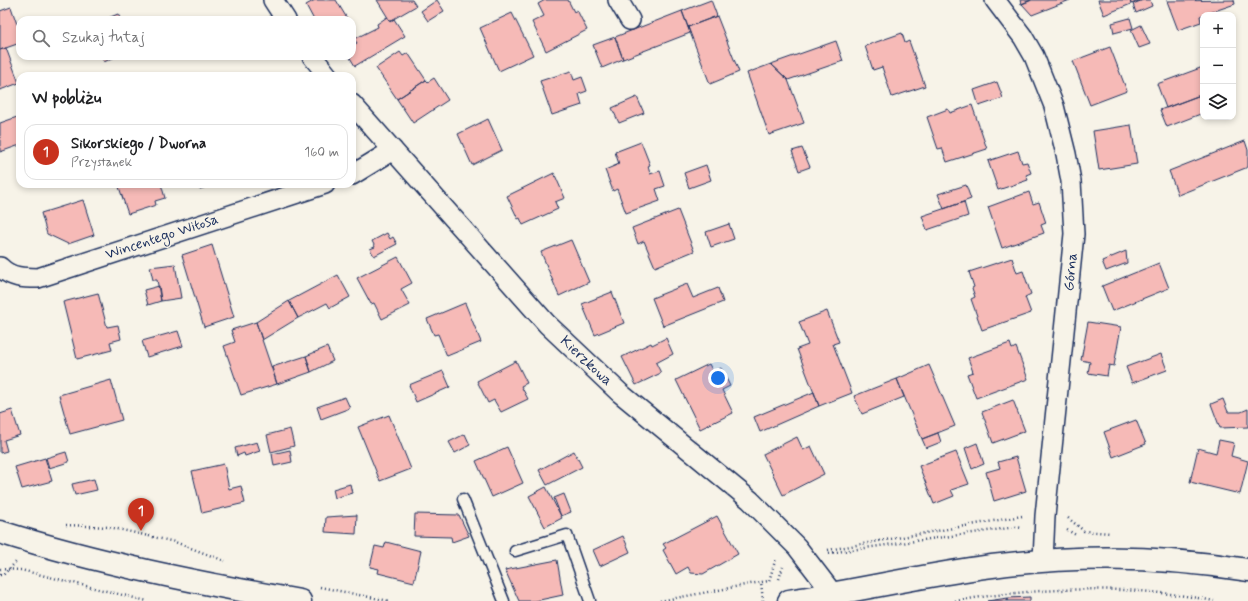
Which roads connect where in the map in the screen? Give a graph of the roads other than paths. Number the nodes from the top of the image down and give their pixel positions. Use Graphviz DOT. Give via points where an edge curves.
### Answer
graph roads {
  1 [pos="273,0"];
  2 [pos="618,0"];
  3 [pos="995,0"];
  4 [pos="283,16"];
  5 [pos="630,20"];
  6 [pos="315,60"];
  7 [pos="325,72"];
  8 [pos="356,108"];
  9 [pos="393,150"];
  10 [pos="356,173"];
  11 [pos="313,188"];
  12 [pos="0,267"];
  13 [pos="464,499"];
  14 [pos="0,532"];
  15 [pos="515,551"];
  16 [pos="1043,561"];
  17 [pos="1248,570"];
  18 [pos="834,598"];
  19 [pos="300,601"];
  20 [pos="504,601"];
  21 [pos="590,601"];
  22 [pos="789,601"];
  1 -- 4 [label="street"];
  2 -- 5 [label="street"];
  3 -- 16 [label="street, Górna" via="1023,37 1042,75 1062,130 1071,181 1074,234"];
  6 -- 7 [label="street"];
  8 -- 9 [label="street, Kierzkowa"];
  9 -- 10 [label="street"];
  9 -- 18 [label="street, Kierzkowa" via="547,324 620,393 750,500 797,548"];
  11 -- 12 [label="street, Wincentego Witosa" via="38,278 15,276"];
  13 -- 20 [label="lane"];
  14 -- 19 [label="street" via="34,543 196,582"];
  15 -- 21 [label="lane" via="567,535"];
  16 -- 17 [label="street" via="1124,558"];
  16 -- 18 [label="street" via="945,573"];
  18 -- 22 [label="street"];
}
